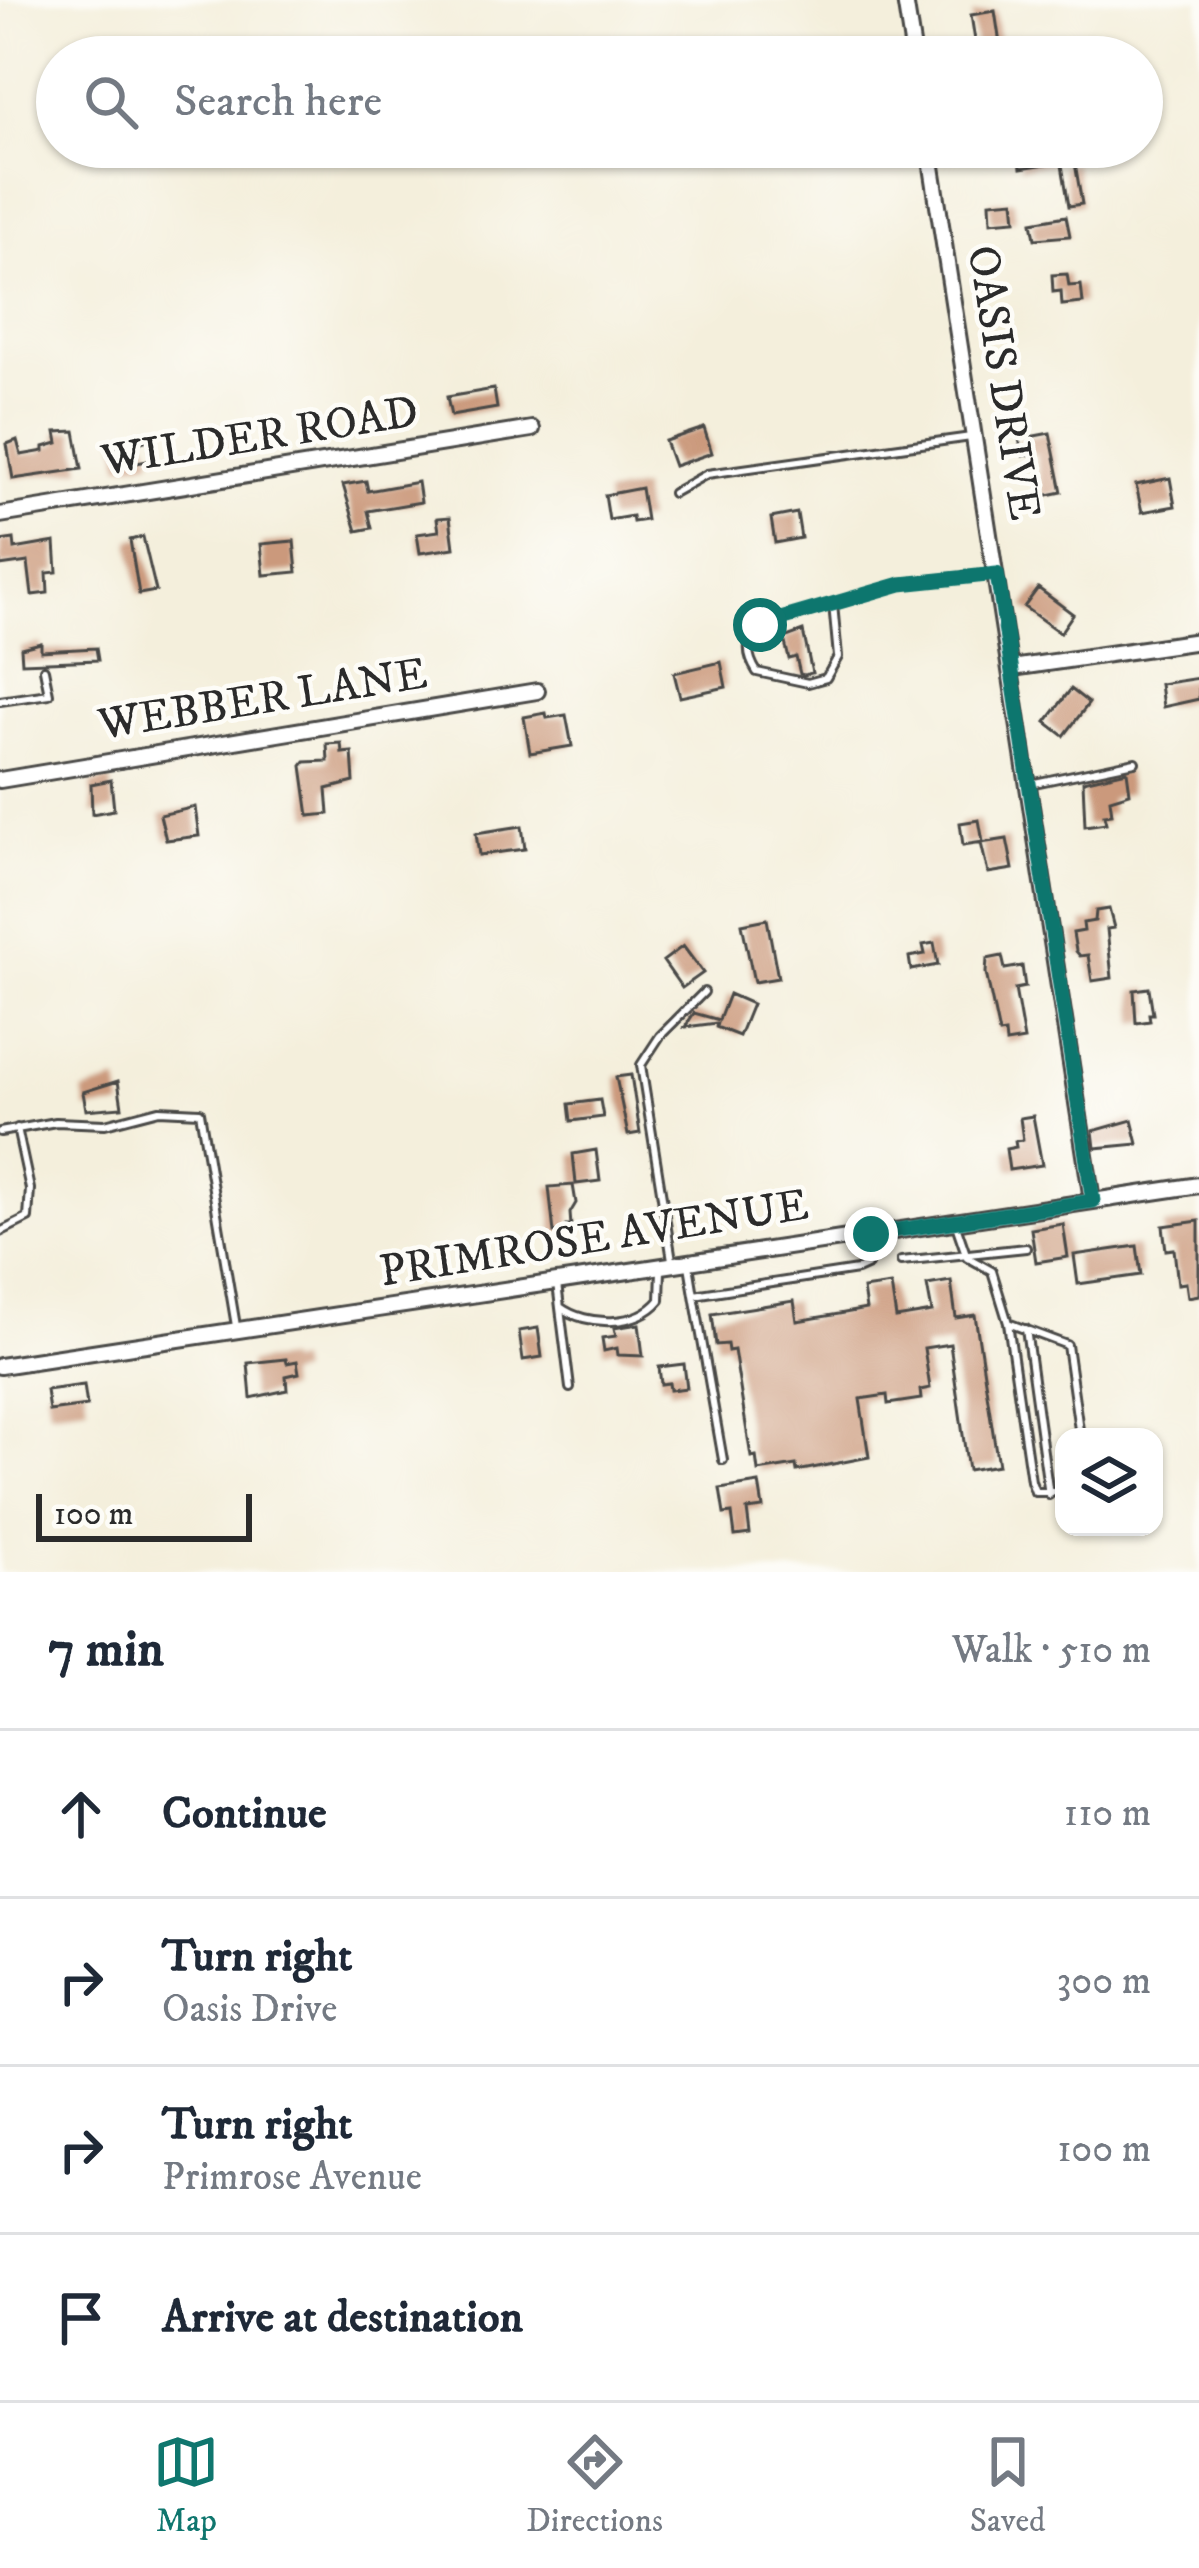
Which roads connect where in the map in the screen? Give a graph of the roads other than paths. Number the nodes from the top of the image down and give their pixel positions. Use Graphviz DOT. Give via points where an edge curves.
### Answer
graph roads {
  1 [pos="905,0"];
  2 [pos="911,36"];
  3 [pos="931,168"];
  4 [pos="532,430"];
  5 [pos="975,436"];
  6 [pos="673,493"];
  7 [pos="0,515"];
  8 [pos="997,574"];
  9 [pos="833,604"];
  10 [pos="1199,640"];
  11 [pos="1012,668"];
  12 [pos="44,669"];
  13 [pos="537,692"];
  14 [pos="0,701"];
  15 [pos="1135,762"];
  16 [pos="0,780"];
  17 [pos="1030,784"];
  18 [pos="704,992"];
  19 [pos="17,1128"];
  20 [pos="0,1132"];
  21 [pos="1199,1185"];
  22 [pos="1093,1201"];
  23 [pos="955,1221"];
  24 [pos="0,1232"];
  25 [pos="871,1234"];
  26 [pos="1026,1248"];
  27 [pos="967,1257"];
  28 [pos="901,1261"];
  29 [pos="674,1264"];
  30 [pos="556,1281"];
  31 [pos="694,1295"];
  32 [pos="560,1307"];
  33 [pos="1008,1323"];
  34 [pos="1026,1329"];
  35 [pos="236,1330"];
  36 [pos="0,1366"];
  37 [pos="570,1388"];
  38 [pos="1079,1428"];
  39 [pos="723,1460"];
  40 [pos="1055,1494"];
  41 [pos="1049,1495"];
  1 -- 2 [label="street"];
  3 -- 5 [label="street, OASIS DRIVE"];
  4 -- 7 [label="street, WILDER ROAD"];
  5 -- 6 [label="lane" via="707,473"];
  5 -- 8 [label="street, OASIS DRIVE"];
  8 -- 9 [label="lane" via="901,584"];
  8 -- 11 [label="street, OASIS DRIVE"];
  9 -- 9 [label="lane" via="760,625 748,648 757,672 808,683 826,678 838,658"];
  10 -- 11 [label="street"];
  11 -- 17 [label="street, OASIS DRIVE"];
  12 -- 14 [label="lane" via="49,694"];
  13 -- 16 [label="street, WEBBER LANE"];
  15 -- 17 [label="lane"];
  17 -- 22 [label="street, OASIS DRIVE"];
  18 -- 29 [label="lane" via="641,1065"];
  19 -- 20 [label="lane"];
  19 -- 24 [label="lane" via="28,1218"];
  19 -- 35 [label="lane" via="200,1112"];
  21 -- 22 [label="street, PRIMROSE AVENUE"];
  22 -- 23 [label="street, PRIMROSE AVENUE"];
  23 -- 25 [label="street, PRIMROSE AVENUE"];
  23 -- 27 [label="lane"];
  25 -- 29 [label="street, PRIMROSE AVENUE"];
  25 -- 31 [label="lane" via="868,1265 856,1270"];
  26 -- 27 [label="lane"];
  27 -- 28 [label="lane"];
  27 -- 33 [label="lane" via="992,1271"];
  29 -- 30 [label="street, PRIMROSE AVENUE"];
  29 -- 31 [label="lane"];
  29 -- 32 [label="lane" via="660,1300 638,1316 586,1320"];
  30 -- 32 [label="lane"];
  30 -- 35 [label="street, PRIMROSE AVENUE"];
  31 -- 39 [label="lane"];
  32 -- 37 [label="lane"];
  33 -- 34 [label="lane"];
  33 -- 41 [label="lane" via="1031,1481"];
  34 -- 38 [label="lane" via="1066,1345"];
  34 -- 41 [label="lane"];
  35 -- 36 [label="street, PRIMROSE AVENUE"];
  40 -- 41 [label="lane"];
}
